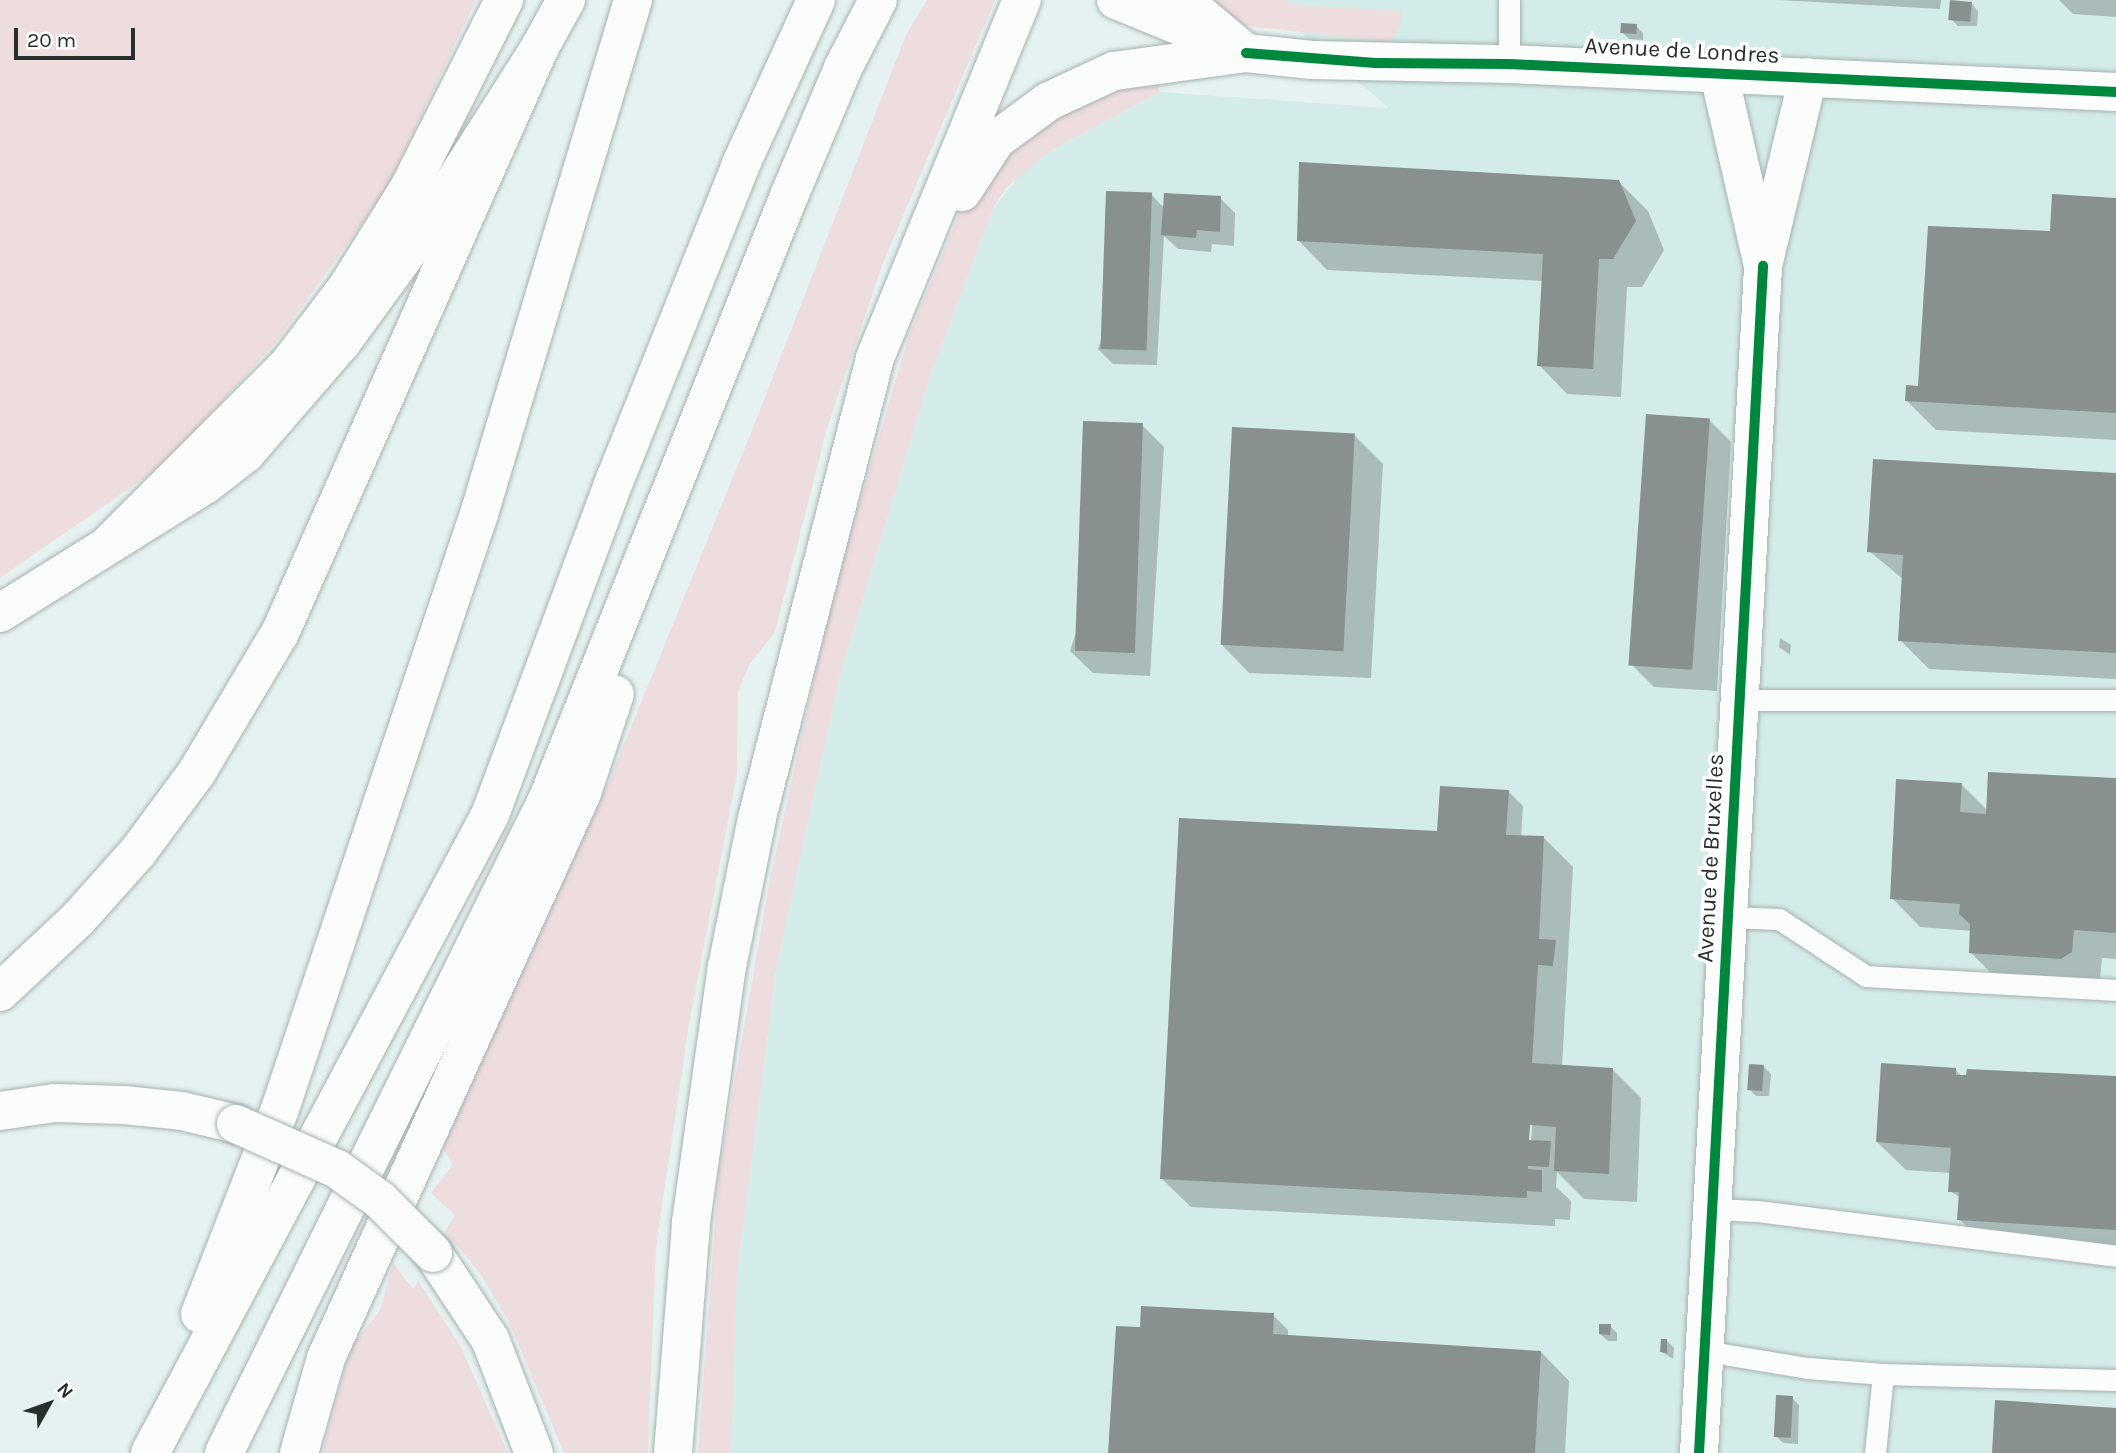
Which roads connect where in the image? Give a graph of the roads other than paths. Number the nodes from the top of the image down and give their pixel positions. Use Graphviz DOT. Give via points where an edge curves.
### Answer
graph roads {
  1 [pos="504,0"];
  2 [pos="566,0"];
  3 [pos="633,0"];
  4 [pos="816,0"];
  5 [pos="878,0"];
  6 [pos="1022,0"];
  7 [pos="1116,0"];
  8 [pos="1183,0"];
  9 [pos="1509,0"];
  10 [pos="540,47"];
  11 [pos="1247,53"];
  12 [pos="1509,64"];
  13 [pos="1719,74"];
  14 [pos="1808,77"];
  15 [pos="2116,92"];
  16 [pos="1763,266"];
  17 [pos="747,300"];
  18 [pos="875,358"];
  19 [pos="111,542"];
  20 [pos="0,613"];
  21 [pos="2116,700"];
  22 [pos="1741,701"];
  23 [pos="1728,917"];
  24 [pos="2116,990"];
  25 [pos="0,992"];
  26 [pos="0,1111"];
  27 [pos="1713,1209"];
  28 [pos="2116,1256"];
  29 [pos="1705,1351"];
  30 [pos="1883,1374"];
  31 [pos="2116,1380"];
  32 [pos="147,1453"];
  33 [pos="224,1453"];
  34 [pos="299,1453"];
  35 [pos="534,1453"];
  36 [pos="673,1453"];
  37 [pos="1699,1453"];
  38 [pos="1875,1453"];
  1 -- 19 [label="main road" via="410,188 348,286 280,374"];
  2 -- 10 [label="main road"];
  3 -- 32 [label="main road" via="479,514 280,1109"];
  4 -- 32 [label="main road" via="741,164 616,477 490,815"];
  5 -- 17 [label="main road" via="843,68"];
  6 -- 18 [label="main road"];
  7 -- 11 [label="main road"];
  8 -- 11 [label="main road"];
  9 -- 12 [label="lane"];
  10 -- 19 [label="main road" via="423,231 293,401 245,454 205,485"];
  10 -- 25 [label="main road" via="280,633 197,772 138,852 78,919"];
  11 -- 12 [label="main road, Avenue de Londres" via="1376,63"];
  11 -- 18 [label="main road" via="1114,71 1049,101 996,139 971,177"];
  12 -- 13 [label="main road, Avenue de Londres"];
  13 -- 14 [label="main road, Avenue de Londres"];
  13 -- 16 [label="main road, Avenue de Bruxelles"];
  14 -- 15 [label="main road, Avenue de Londres"];
  14 -- 16 [label="main road, Avenue de Bruxelles"];
  16 -- 22 [label="main road, Avenue de Bruxelles"];
  17 -- 33 [label="main road" via="547,800"];
  17 -- 34 [label="main road" via="582,793 326,1358"];
  18 -- 36 [label="main road" via="761,805 727,967 691,1222"];
  19 -- 20 [label="main road"];
  21 -- 22 [label="lane"];
  22 -- 23 [label="main road, Avenue de Bruxelles"];
  23 -- 24 [label="lane" via="1779,919 1866,976"];
  23 -- 27 [label="main road, Avenue de Bruxelles"];
  26 -- 35 [label="main road, bridge" via="55,1103 182,1111 236,1124 337,1169 380,1200 433,1253 491,1339"];
  27 -- 28 [label="lane"];
  27 -- 29 [label="main road, Avenue de Bruxelles"];
  29 -- 30 [label="lane" via="1808,1368"];
  29 -- 37 [label="main road, Avenue de Bruxelles"];
  30 -- 31 [label="lane"];
  30 -- 38 [label="lane"];
}
